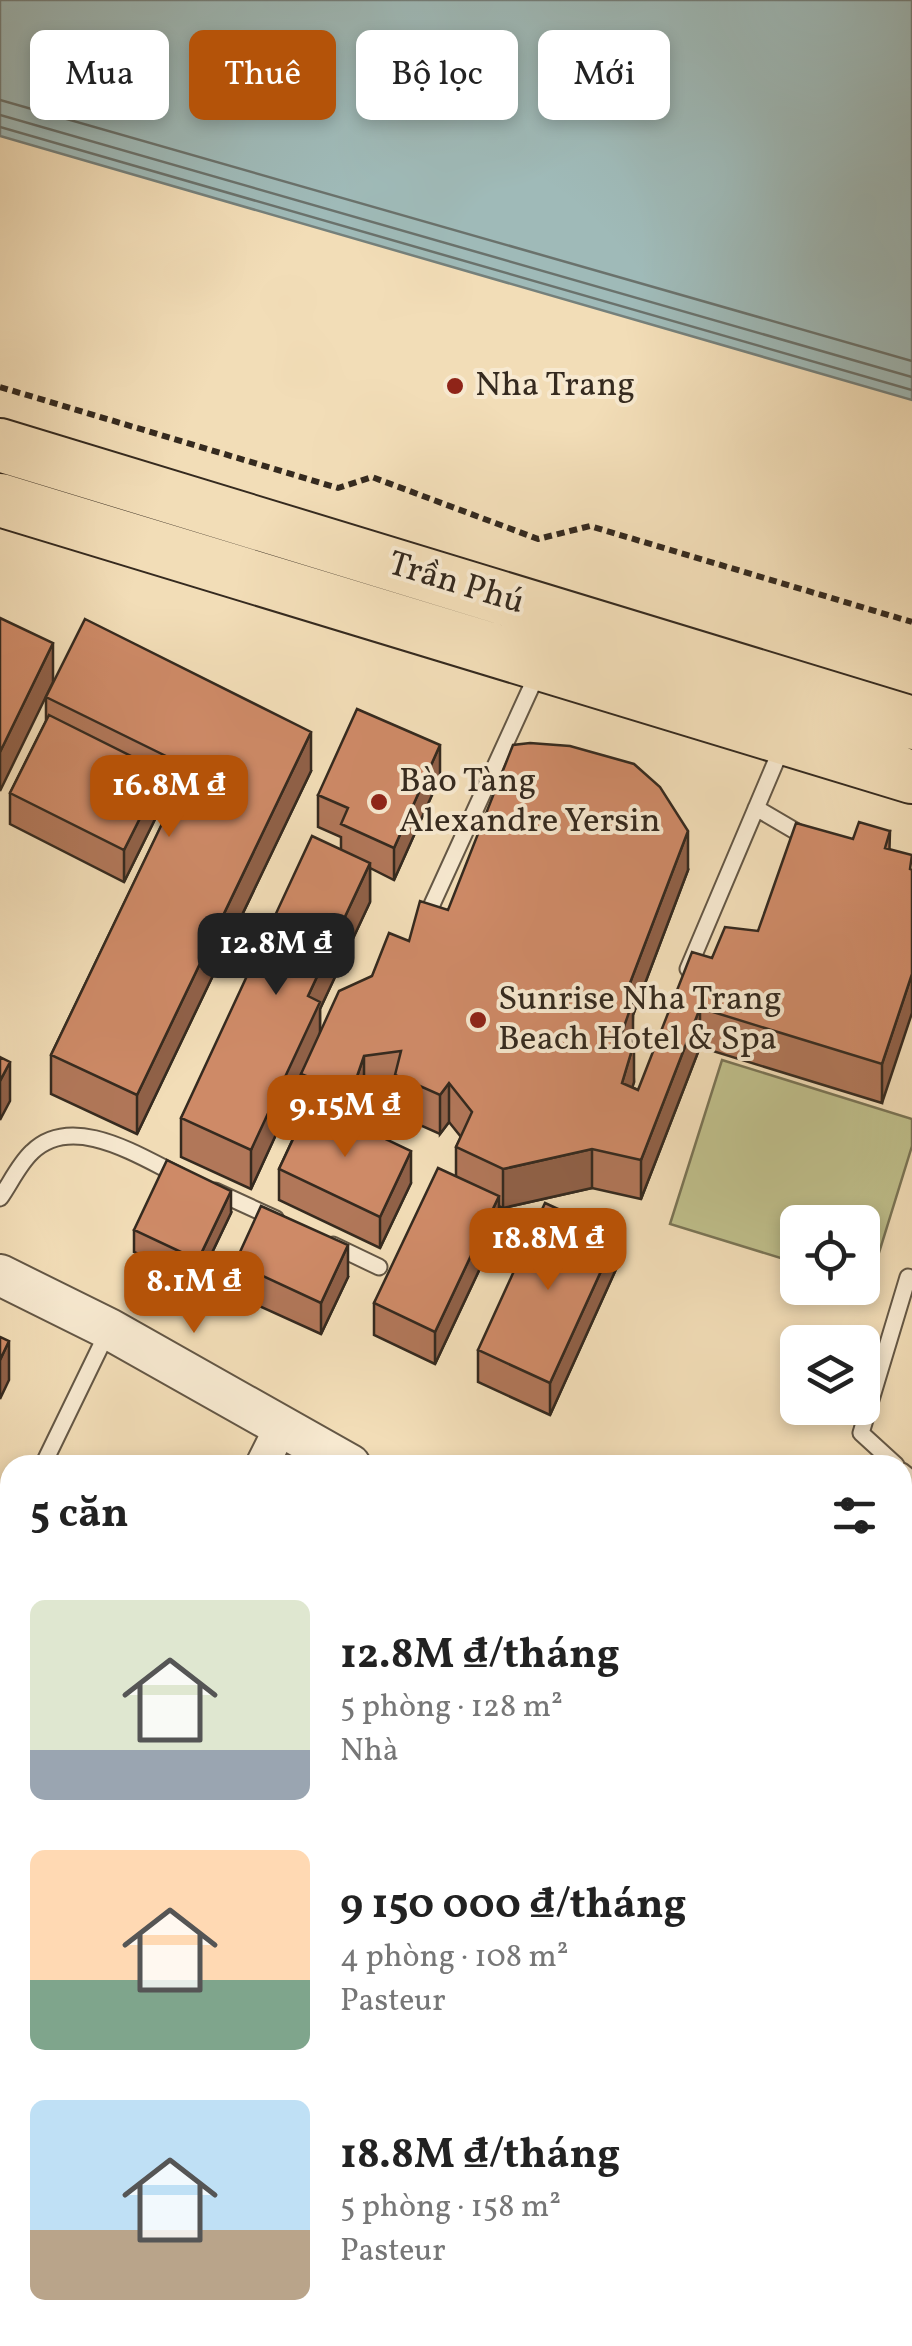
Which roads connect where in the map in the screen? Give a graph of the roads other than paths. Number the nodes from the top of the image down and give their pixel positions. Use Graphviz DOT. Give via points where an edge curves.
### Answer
graph roads {
  1 [pos="0,445"];
  2 [pos="0,500"];
  3 [pos="541,664"];
  4 [pos="912,723"];
  5 [pos="785,739"];
  6 [pos="912,778"];
  7 [pos="756,808"];
  8 [pos="822,847"];
  9 [pos="418,935"];
  10 [pos="678,992"];
  11 [pos="0,1198"];
  12 [pos="294,1228"];
  13 [pos="311,1236"];
  14 [pos="379,1266"];
  15 [pos="0,1275"];
  16 [pos="908,1277"];
  17 [pos="109,1329"];
  18 [pos="282,1425"];
  19 [pos="47,1455"];
  20 [pos="267,1455"];
  21 [pos="333,1455"];
  22 [pos="885,1455"];
  1 -- 4 [label="main road, Trần Phú"];
  2 -- 3 [label="main road, Trần Phú"];
  3 -- 5 [label="main road, Trần Phú"];
  3 -- 9 [label="lane"];
  5 -- 6 [label="main road, Trần Phú"];
  5 -- 7 [label="lane"];
  7 -- 8 [label="lane"];
  7 -- 10 [label="lane"];
  11 -- 12 [label="lane" via="32,1151 80,1136"];
  13 -- 14 [label="lane"];
  15 -- 17 [label="street"];
  16 -- 22 [label="lane" via="861,1433"];
  17 -- 18 [label="street"];
  17 -- 19 [label="lane"];
  18 -- 20 [label="street"];
  18 -- 21 [label="street"];
}
